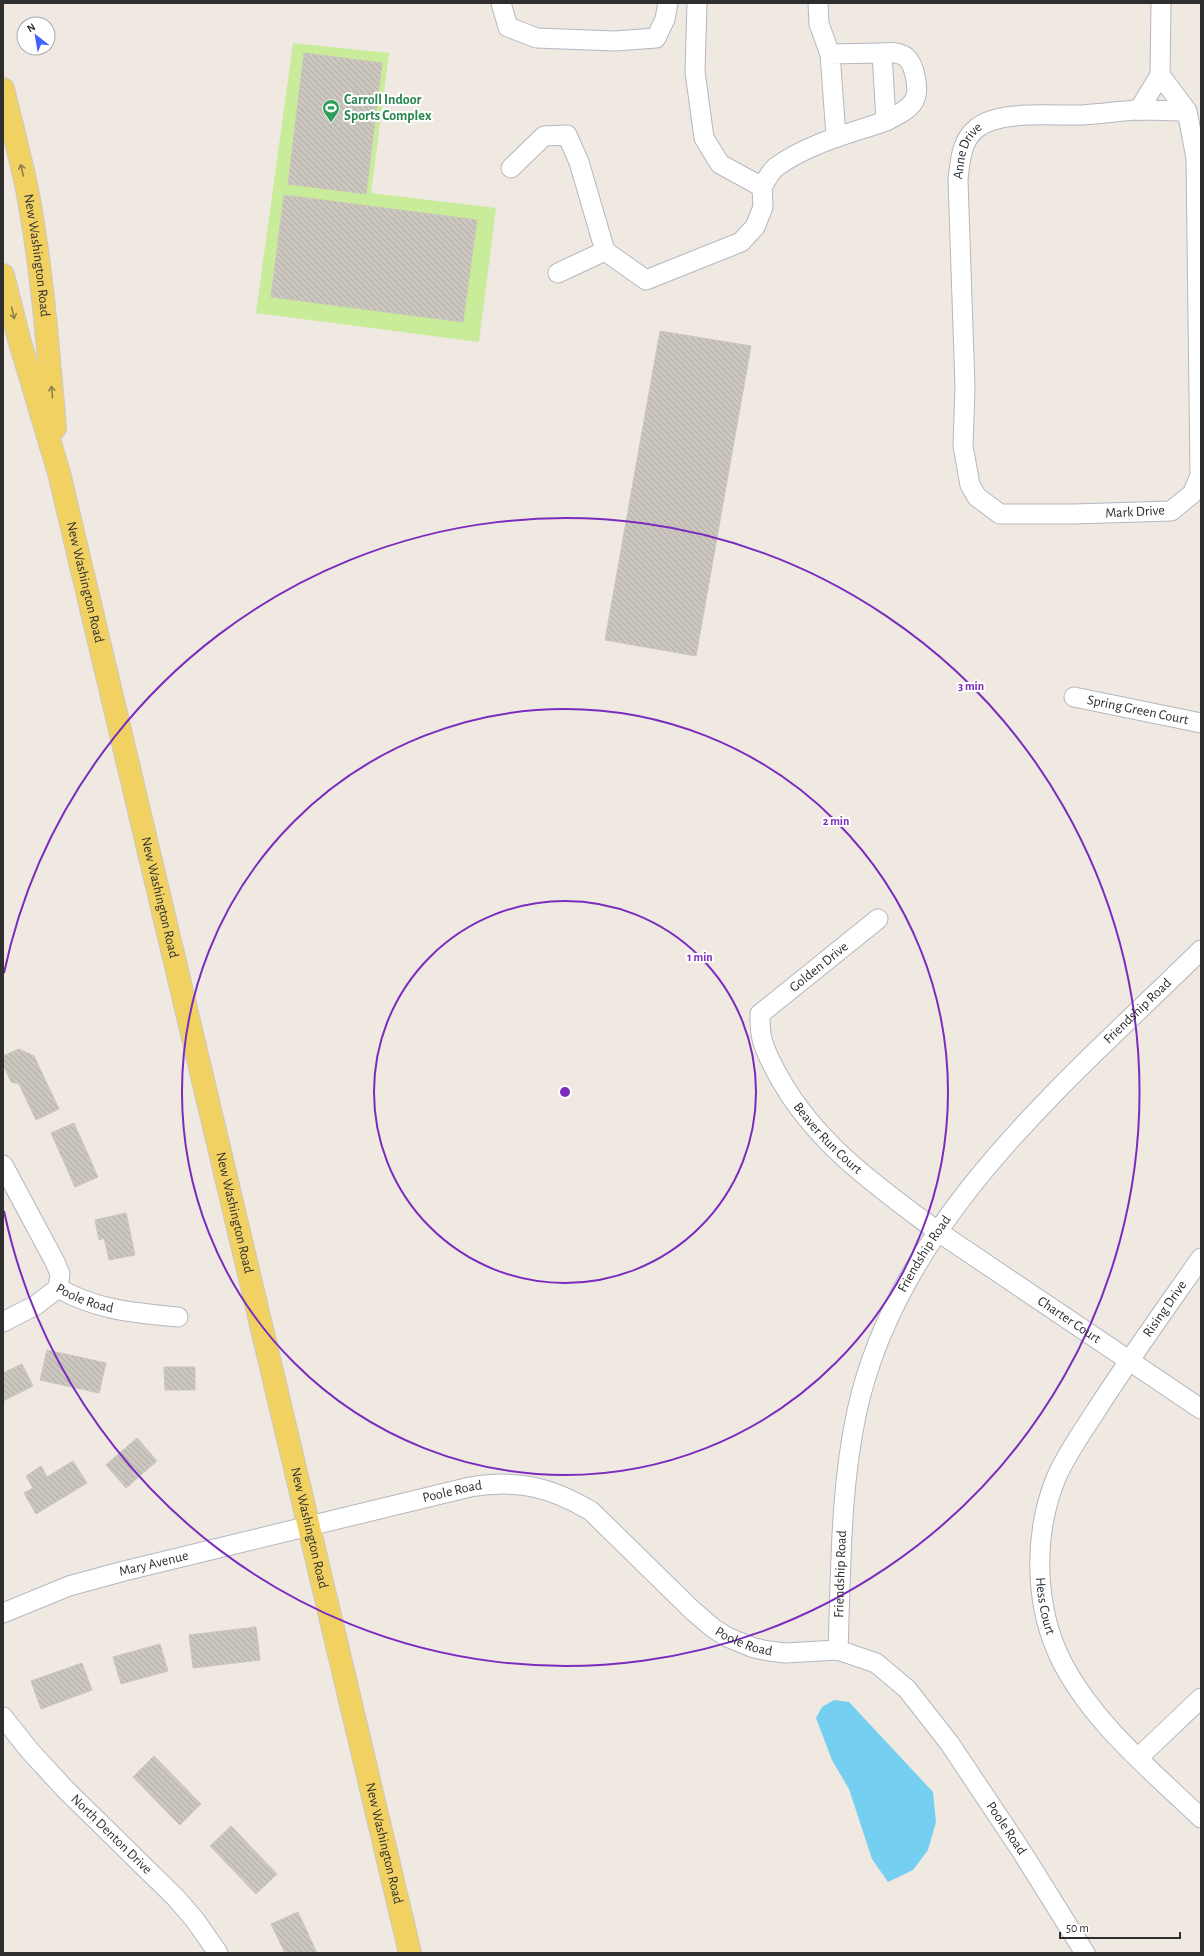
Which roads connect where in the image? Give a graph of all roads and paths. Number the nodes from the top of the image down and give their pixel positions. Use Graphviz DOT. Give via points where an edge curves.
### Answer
graph roads {
  1 [pos="502,3"];
  2 [pos="668,3"];
  3 [pos="697,3"];
  4 [pos="818,3"];
  5 [pos="1161,3"];
  6 [pos="882,53"];
  7 [pos="830,54"];
  8 [pos="1160,75"];
  9 [pos="3,89"];
  10 [pos="1139,110"];
  11 [pos="1187,111"];
  12 [pos="886,121"];
  13 [pos="836,136"];
  14 [pos="511,168"];
  15 [pos="762,187"];
  16 [pos="605,251"];
  17 [pos="558,273"];
  18 [pos="3,275"];
  19 [pos="965,387"];
  20 [pos="59,473"];
  21 [pos="1074,697"];
  22 [pos="1201,723"];
  23 [pos="878,919"];
  24 [pos="1201,950"];
  25 [pos="760,1014"];
  26 [pos="3,1165"];
  27 [pos="937,1231"];
  28 [pos="1201,1258"];
  29 [pos="58,1288"];
  30 [pos="178,1317"];
  31 [pos="3,1322"];
  32 [pos="1128,1361"];
  33 [pos="1201,1409"];
  34 [pos="309,1526"];
  35 [pos="3,1613"];
  36 [pos="838,1650"];
  37 [pos="1201,1698"];
  38 [pos="3,1717"];
  39 [pos="1138,1758"];
  40 [pos="1201,1818"];
  41 [pos="218,1953"];
  42 [pos="410,1953"];
  43 [pos="1085,1953"];
  1 -- 2 [label="street" via="508,27 537,38 615,41 656,38 665,18"];
  3 -- 15 [label="street" via="695,72 704,138 720,164"];
  4 -- 7 [label="street" via="819,24"];
  5 -- 8 [label="street"];
  6 -- 7 [label="street"];
  6 -- 12 [label="street"];
  6 -- 12 [label="street" via="896,52 907,58 917,88 914,101"];
  7 -- 13 [label="street"];
  8 -- 10 [label="street"];
  8 -- 11 [label="street, Mark Drive"];
  20 -- 9 [label="main road, New Washington Road, one-way" via="46,319 37,250 27,188"];
  10 -- 11 [label="street, Anne Drive"];
  10 -- 19 [label="street, Anne Drive" via="1006,117 992,120 977,128 967,139 962,151 958,180"];
  11 -- 19 [label="street, Mark Drive" via="1196,158 1197,220 1200,476 1192,494 1171,511 1000,514 978,498 970,485 963,446"];
  12 -- 13 [label="street"];
  13 -- 15 [label="street" via="775,167"];
  14 -- 16 [label="street" via="544,136 567,135 579,162"];
  15 -- 16 [label="street" via="763,207 755,227 741,242 646,280"];
  16 -- 17 [label="street"];
  18 -- 20 [label="main road, New Washington Road, one-way" via="19,339"];
  20 -- 34 [label="main road, New Washington Road"];
  21 -- 22 [label="street, Spring Green Court"];
  23 -- 25 [label="street, Golden Drive"];
  24 -- 27 [label="street, Friendship Road" via="1041,1108 982,1173"];
  25 -- 27 [label="street, Beaver Run Court" via="762,1038 773,1066 787,1092 806,1118 843,1158"];
  26 -- 29 [label="street, Poole Road" via="55,1262 60,1274"];
  27 -- 32 [label="street, Charter Court"];
  27 -- 36 [label="street, Friendship Road" via="900,1294 881,1335 857,1410 844,1505"];
  28 -- 32 [label="street, Rising Drive"];
  29 -- 30 [label="street, Poole Road" via="77,1299 96,1305 141,1314"];
  29 -- 31 [label="street" via="36,1305"];
  32 -- 33 [label="street, Charter Court"];
  32 -- 39 [label="street, Hess Court" via="1057,1477 1045,1518 1039,1569 1043,1608 1051,1637 1062,1662 1097,1714"];
  34 -- 35 [label="street, Mary Avenue" via="69,1586"];
  34 -- 36 [label="street, Poole Road" via="470,1487 510,1483 530,1485 571,1499 591,1512 692,1610 713,1628 733,1640 754,1648 785,1653"];
  34 -- 42 [label="main road, New Washington Road"];
  36 -- 43 [label="street, Poole Road" via="876,1663 907,1689 950,1744"];
  37 -- 39 [label="street"];
  38 -- 41 [label="street, North Denton Drive" via="65,1789 176,1898"];
  39 -- 40 [label="street, Hess Court"];
}
